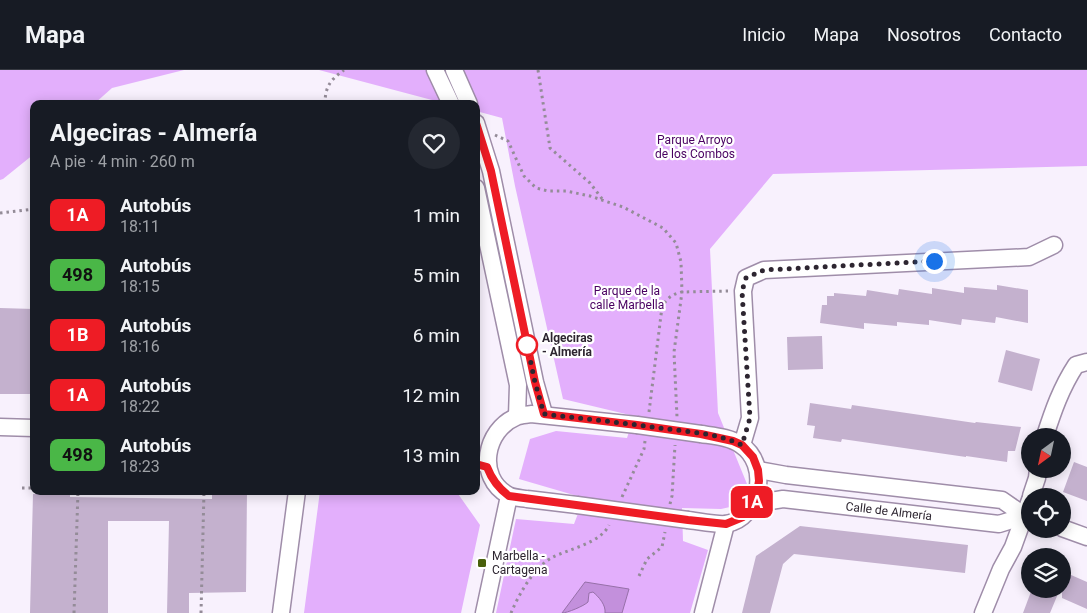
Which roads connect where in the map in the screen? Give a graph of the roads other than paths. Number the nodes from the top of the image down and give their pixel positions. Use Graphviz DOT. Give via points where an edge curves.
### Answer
graph roads {
  1 [pos="436,70"];
  2 [pos="454,70"];
  3 [pos="449,100"];
  4 [pos="467,100"];
  5 [pos="482,129"];
  6 [pos="480,207"];
  7 [pos="1054,245"];
  8 [pos="1087,362"];
  9 [pos="544,414"];
  10 [pos="517,416"];
  11 [pos="0,427"];
  12 [pos="30,428"];
  13 [pos="1048,428"];
  14 [pos="484,441"];
  15 [pos="742,445"];
  16 [pos="482,466"];
  17 [pos="758,470"];
  18 [pos="296,495"];
  19 [pos="509,496"];
  20 [pos="752,504"];
  21 [pos="1021,513"];
  22 [pos="1021,518"];
  23 [pos="726,524"];
  24 [pos="1021,530"];
  25 [pos="1071,531"];
  26 [pos="1087,537"];
  27 [pos="281,613"];
  28 [pos="484,613"];
  29 [pos="703,613"];
  30 [pos="984,613"];
  1 -- 3 [label="street"];
  2 -- 4 [label="street"];
  5 -- 9 [label="street"];
  6 -- 10 [label="street" via="518,385"];
  7 -- 15 [label="street" via="1029,257 764,270 746,278 742,291 750,418"];
  8 -- 13 [label="street" via="1076,365 1067,378"];
  9 -- 10 [label="street"];
  9 -- 15 [label="street, bridge" via="701,434"];
  10 -- 14 [label="street"];
  11 -- 12 [label="street"];
  14 -- 16 [label="street" via="488,455"];
  15 -- 17 [label="street" via="753,457"];
  16 -- 19 [label="street" via="498,488"];
  17 -- 20 [label="street" via="759,481"];
  17 -- 21 [label="street, Calle de Almería" via="1002,500"];
  18 -- 27 [label="street"];
  19 -- 23 [label="street, bridge"];
  19 -- 28 [label="street"];
  20 -- 22 [label="street, Calle de Almería" via="783,499 999,524"];
  20 -- 23 [label="street" via="743,517"];
  23 -- 29 [label="street"];
  24 -- 30 [label="street"];
  25 -- 26 [label="street"];
}
